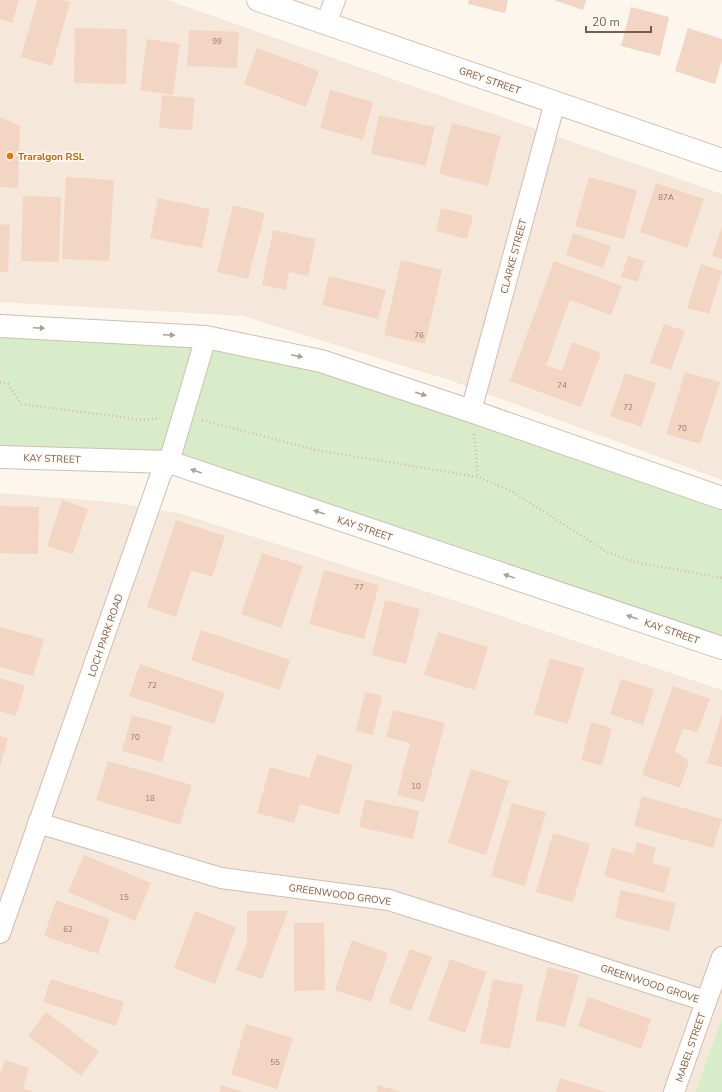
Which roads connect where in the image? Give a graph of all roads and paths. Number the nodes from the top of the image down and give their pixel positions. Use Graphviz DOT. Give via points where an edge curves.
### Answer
graph roads {
  1 [pos="258,0"];
  2 [pos="335,0"];
  3 [pos="326,23"];
  4 [pos="555,102"];
  5 [pos="722,160"];
  6 [pos="0,326"];
  7 [pos="206,336"];
  8 [pos="0,382"];
  9 [pos="471,411"];
  10 [pos="183,415"];
  11 [pos="0,457"];
  12 [pos="169,462"];
  13 [pos="478,477"];
  14 [pos="722,498"];
  15 [pos="722,578"];
  16 [pos="722,648"];
  17 [pos="38,823"];
  18 [pos="0,933"];
  19 [pos="722,957"];
  20 [pos="706,1001"];
  21 [pos="674,1092"];
  1 -- 3 [label="street, GREY STREET"];
  2 -- 3 [label="street"];
  3 -- 4 [label="street, GREY STREET"];
  4 -- 5 [label="street, GREY STREET"];
  4 -- 9 [label="street, CLARKE STREET"];
  6 -- 7 [label="street, one-way"];
  7 -- 9 [label="street, one-way" via="321,361"];
  7 -- 10 [label="street, LOCH PARK ROAD"];
  8 -- 10 [label="path" via="8,384 21,404 143,420"];
  9 -- 13 [label="path"];
  9 -- 14 [label="street"];
  10 -- 12 [label="street, LOCH PARK ROAD"];
  10 -- 13 [label="path" via="316,450"];
  11 -- 12 [label="street, KAY STREET"];
  16 -- 12 [label="street, KAY STREET, one-way"];
  12 -- 17 [label="street, LOCH PARK ROAD" via="161,474"];
  13 -- 15 [label="path" via="513,492 607,552 635,562"];
  17 -- 18 [label="street, LOCH PARK ROAD"];
  17 -- 20 [label="street, GREENWOOD GROVE" via="222,878 389,900"];
  19 -- 20 [label="street, MABEL STREET"];
  20 -- 21 [label="street, MABEL STREET"];
}
